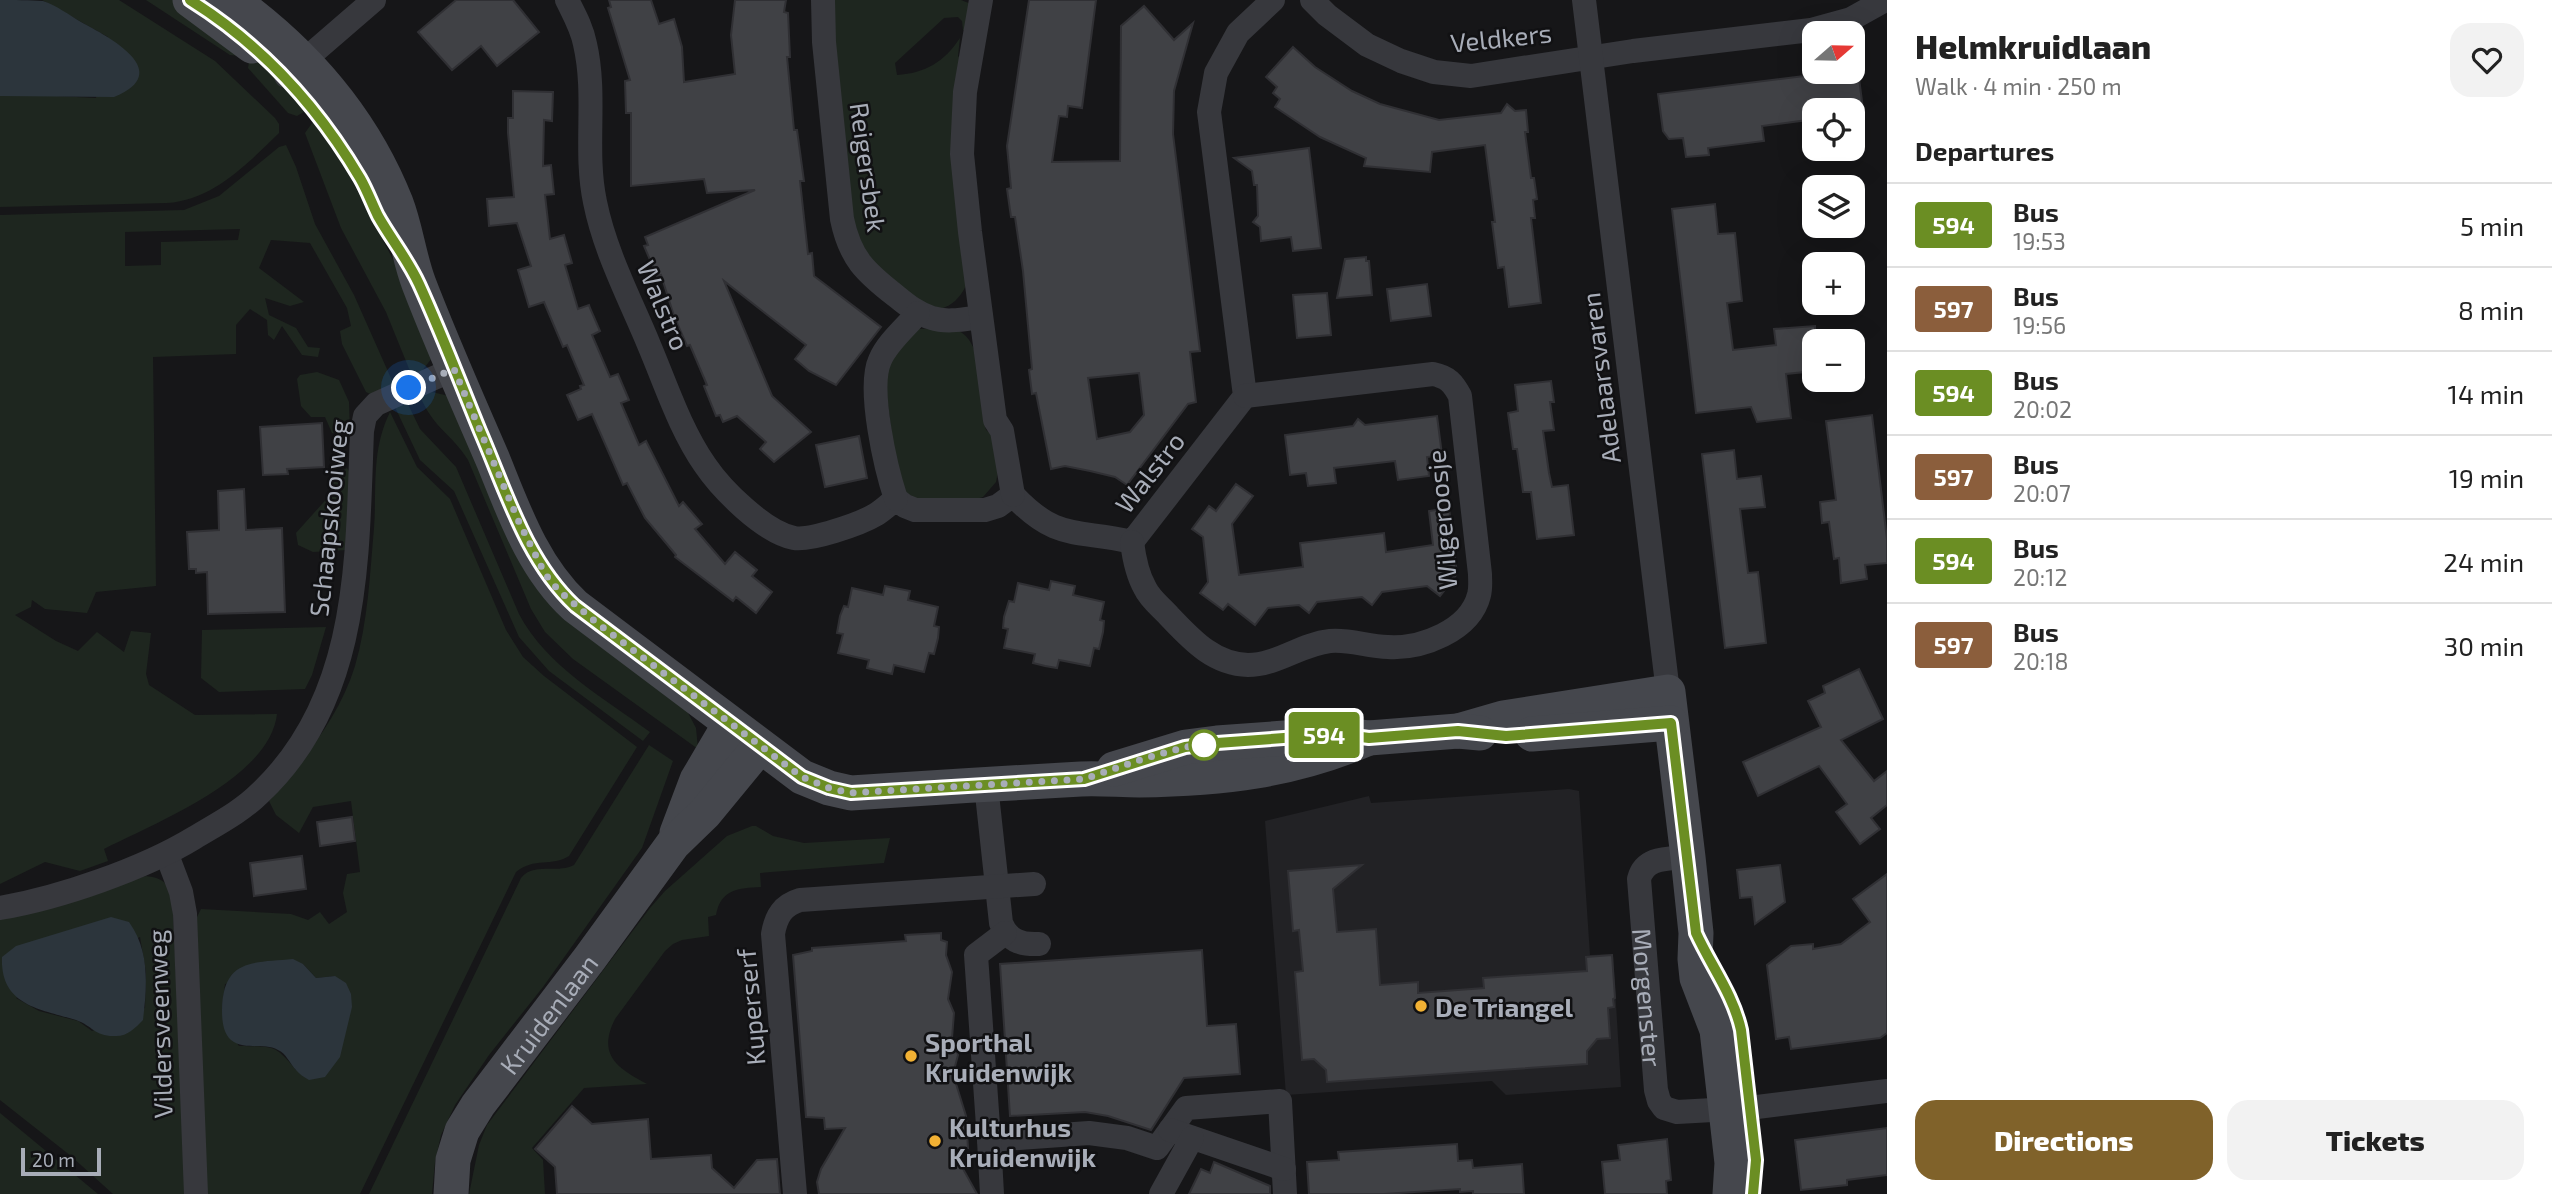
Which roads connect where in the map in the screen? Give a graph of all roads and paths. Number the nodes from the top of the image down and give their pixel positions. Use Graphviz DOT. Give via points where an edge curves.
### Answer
graph roads {
  1 [pos="190,0"];
  2 [pos="232,0"];
  3 [pos="374,0"];
  4 [pos="567,0"];
  5 [pos="823,0"];
  6 [pos="981,0"];
  7 [pos="1273,0"];
  8 [pos="1312,0"];
  9 [pos="1584,0"];
  10 [pos="1885,0"];
  11 [pos="1592,57"];
  12 [pos="295,68"];
  13 [pos="918,313"];
  14 [pos="981,317"];
  15 [pos="454,369"];
  16 [pos="1245,396"];
  17 [pos="1013,495"];
  18 [pos="896,499"];
  19 [pos="1132,542"];
  20 [pos="1669,708"];
  21 [pos="730,724"];
  22 [pos="760,746"];
  23 [pos="986,785"];
  24 [pos="673,844"];
  25 [pos="167,855"];
  26 [pos="1688,857"];
  27 [pos="1034,884"];
  28 [pos="998,887"];
  29 [pos="0,908"];
  30 [pos="1005,933"];
  31 [pos="1039,944"];
  32 [pos="1887,1091"];
  33 [pos="1737,1108"];
  34 [pos="1173,1139"];
  35 [pos="989,1140"];
  36 [pos="1284,1169"];
  37 [pos="1165,1187"];
  38 [pos="196,1194"];
  39 [pos="451,1194"];
  40 [pos="795,1194"];
  41 [pos="992,1194"];
  42 [pos="1285,1194"];
  43 [pos="1730,1194"];
  44 [pos="1753,1194"];
  1 -- 12 [label="street"];
  2 -- 12 [label="street"];
  3 -- 12 [label="street"];
  4 -- 18 [label="street, Walstro" via="585,41 590,170 601,229 685,430 706,466 746,509 770,528 797,539 874,516"];
  5 -- 13 [label="street, Reigersbek" via="847,240 868,274"];
  6 -- 14 [label="street" via="965,92 962,143"];
  7 -- 16 [label="street" via="1238,33 1216,73 1209,112"];
  8 -- 11 [label="street, Veldkers" via="1367,45 1434,72 1471,76"];
  9 -- 11 [label="street, Adelaarsvaren"];
  10 -- 11 [label="street, Veldkers" via="1851,19 1811,30"];
  11 -- 20 [label="street, Adelaarsvaren"];
  12 -- 15 [label="street" via="303,94 361,180 418,282"];
  13 -- 14 [label="street, Reigersbek" via="934,319"];
  13 -- 18 [label="street" via="881,357 876,372 875,391"];
  14 -- 17 [label="street" via="995,421 1002,431"];
  15 -- 21 [label="street" via="545,574 575,606"];
  15 -- 25 [label="street, Schaapskooiweg" via="381,401 365,416 350,616 333,680 310,730 260,794"];
  16 -- 19 [label="street, Walstro"];
  16 -- 19 [label="street, Wilgeroosje" via="1433,374 1454,384 1460,396 1480,574 1480,594 1469,615 1448,631 1405,646 1330,641 1261,663 1235,663 1199,647 1155,601 1138,574"];
  17 -- 18 [label="street" via="985,510 915,510"];
  17 -- 19 [label="street, Walstro" via="1039,519 1069,533"];
  20 -- 23 [label="street" via="1506,736 1458,731 1369,738 1339,734 1185,747 1084,779"];
  20 -- 26 [label="street, Morgenster"];
  21 -- 22 [label="street"];
  21 -- 24 [label="street, Kruidenlaan" via="697,780"];
  22 -- 23 [label="street" via="802,777 851,793"];
  22 -- 24 [label="street, Kruidenlaan"];
  23 -- 28 [label="street"];
  24 -- 39 [label="street, Kruidenlaan" via="478,1105 453,1160"];
  25 -- 29 [label="street, Schaapskooiweg" via="56,894"];
  25 -- 38 [label="street, Vildersveenweg" via="184,904"];
  26 -- 33 [label="street, Morgenster" via="1696,933 1737,1010"];
  26 -- 33 [label="street, Morgenster" via="1649,863 1639,879 1659,1101 1670,1111"];
  27 -- 28 [label="street, Kuperserf"];
  28 -- 30 [label="street"];
  28 -- 40 [label="street, Kuperserf" via="800,900 778,916 773,934"];
  30 -- 31 [label="street" via="1020,943"];
  30 -- 35 [label="street" via="976,955"];
  32 -- 33 [label="street"];
  33 -- 43 [label="street, Morgenster"];
  33 -- 44 [label="street, Morgenster" via="1756,1160"];
  34 -- 35 [label="street" via="1089,1133"];
  34 -- 36 [label="street"];
  34 -- 36 [label="street" via="1186,1108 1280,1101"];
  34 -- 37 [label="street"];
  34 -- 37 [label="street"];
  35 -- 41 [label="street"];
  36 -- 42 [label="street"];
}
